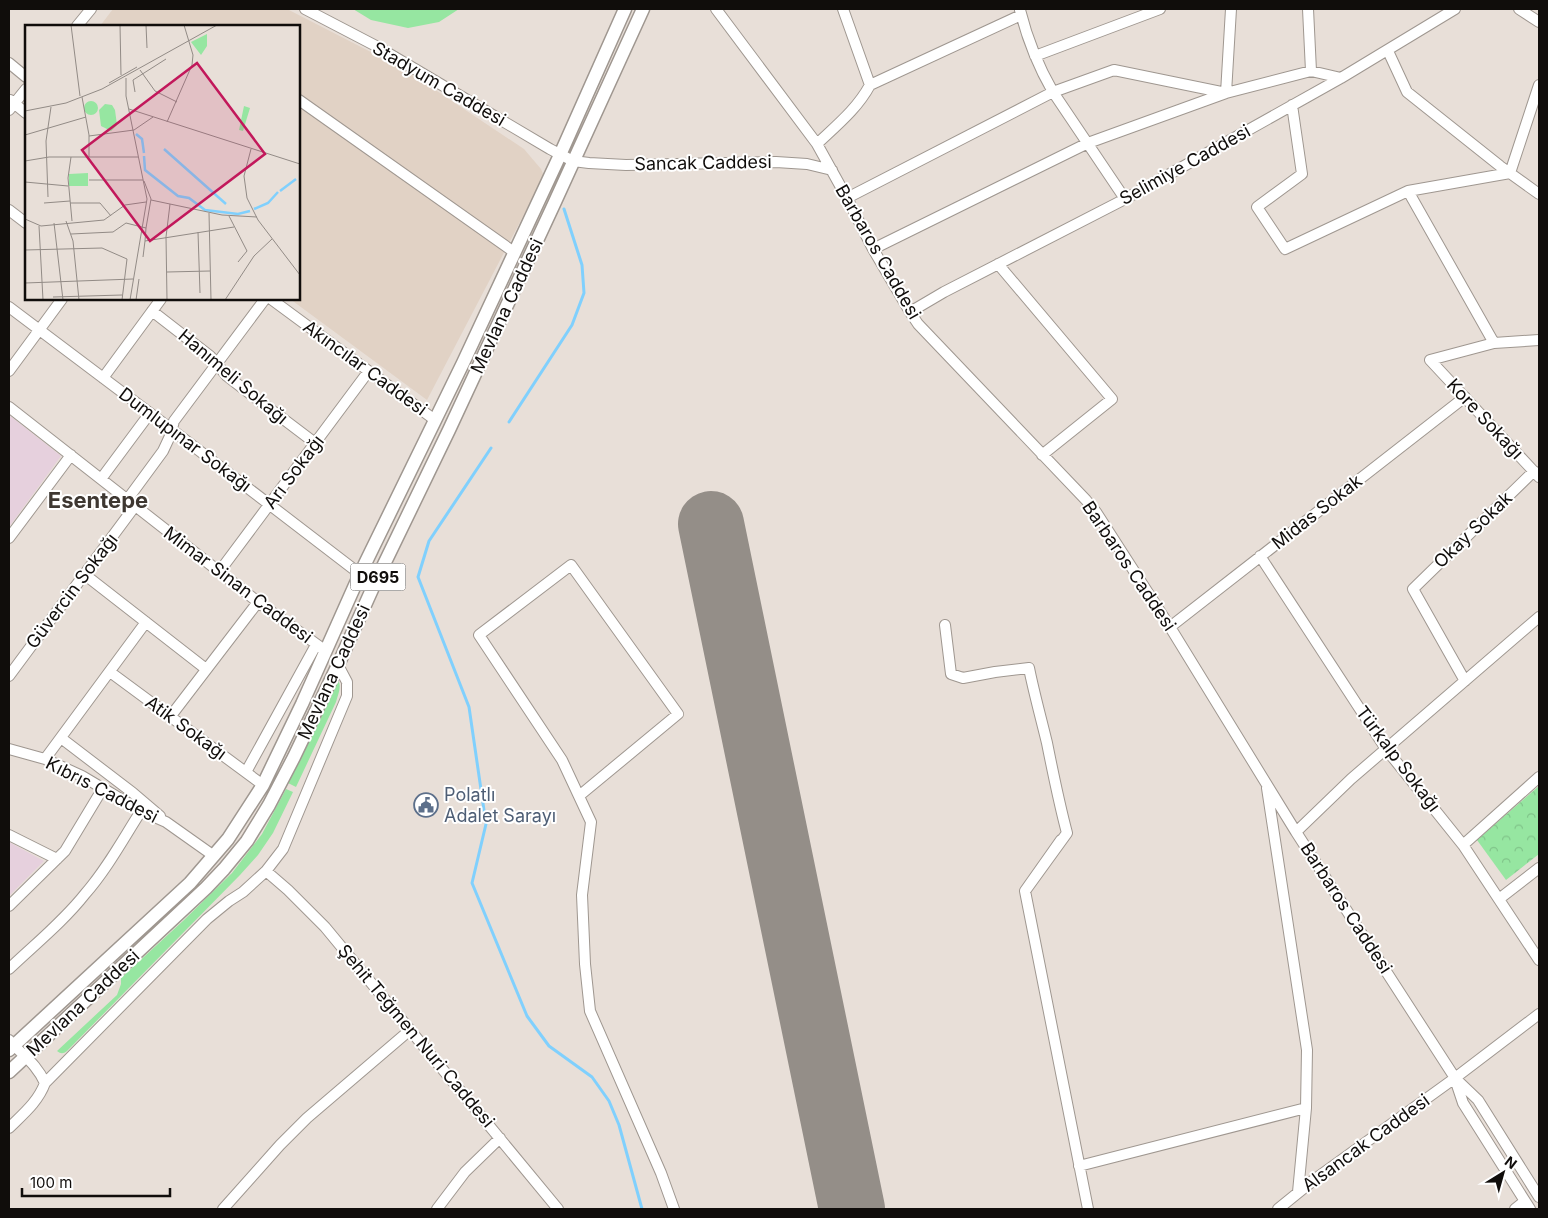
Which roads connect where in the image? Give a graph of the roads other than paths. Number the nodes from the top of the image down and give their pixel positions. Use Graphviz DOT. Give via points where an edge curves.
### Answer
graph roads {
  1 [pos="92,9"];
  2 [pos="305,9"];
  3 [pos="625,9"];
  4 [pos="643,9"];
  5 [pos="716,9"];
  6 [pos="843,9"];
  7 [pos="1160,9"];
  8 [pos="1231,9"];
  9 [pos="1308,9"];
  10 [pos="1456,9"];
  11 [pos="1519,9"];
  12 [pos="1020,12"];
  13 [pos="1539,22"];
  14 [pos="78,25"];
  15 [pos="1388,51"];
  16 [pos="1035,56"];
  17 [pos="9,63"];
  18 [pos="1311,71"];
  19 [pos="25,76"];
  20 [pos="1342,78"];
  21 [pos="870,85"];
  22 [pos="1539,85"];
  23 [pos="25,89"];
  24 [pos="1053,92"];
  25 [pos="1226,93"];
  26 [pos="300,101"];
  27 [pos="10,105"];
  28 [pos="1292,106"];
  29 [pos="25,112"];
  30 [pos="1088,143"];
  31 [pos="817,144"];
  32 [pos="560,155"];
  33 [pos="573,161"];
  34 [pos="832,170"];
  35 [pos="1510,174"];
  36 [pos="1408,191"];
  37 [pos="1539,194"];
  38 [pos="847,198"];
  39 [pos="1126,199"];
  40 [pos="9,210"];
  41 [pos="25,222"];
  42 [pos="873,249"];
  43 [pos="514,252"];
  44 [pos="998,264"];
  45 [pos="61,300"];
  46 [pos="161,300"];
  47 [pos="264,300"];
  48 [pos="272,300"];
  49 [pos="9,307"];
  50 [pos="152,311"];
  51 [pos="910,312"];
  52 [pos="39,329"];
  53 [pos="1539,340"];
  54 [pos="1494,343"];
  55 [pos="216,364"];
  56 [pos="9,371"];
  57 [pos="368,372"];
  58 [pos="103,378"];
  59 [pos="1465,397"];
  60 [pos="9,407"];
  61 [pos="150,413"];
  62 [pos="435,420"];
  63 [pos="171,429"];
  64 [pos="315,443"];
  65 [pos="1042,454"];
  66 [pos="70,455"];
  67 [pos="1537,474"];
  68 [pos="101,479"];
  69 [pos="131,503"];
  70 [pos="270,504"];
  71 [pos="9,538"];
  72 [pos="1260,556"];
  73 [pos="219,572"];
  74 [pos="84,574"];
  75 [pos="360,574"];
  76 [pos="258,602"];
  77 [pos="1539,617"];
  78 [pos="146,622"];
  79 [pos="945,625"];
  80 [pos="1170,627"];
  81 [pos="321,648"];
  82 [pos="338,665"];
  83 [pos="206,669"];
  84 [pos="110,672"];
  85 [pos="9,676"];
  86 [pos="1465,681"];
  87 [pos="170,717"];
  88 [pos="61,738"];
  89 [pos="9,749"];
  90 [pos="1386,749"];
  91 [pos="44,759"];
  92 [pos="246,772"];
  93 [pos="1539,777"];
  94 [pos="1266,782"];
  95 [pos="263,784"];
  96 [pos="103,788"];
  97 [pos="579,796"];
  98 [pos="141,811"];
  99 [pos="166,822"];
  100 [pos="1296,832"];
  101 [pos="9,834"];
  102 [pos="1061,840"];
  103 [pos="1463,845"];
  104 [pos="214,856"];
  105 [pos="57,859"];
  106 [pos="1539,868"];
  107 [pos="266,872"];
  108 [pos="1030,884"];
  109 [pos="1499,899"];
  110 [pos="9,906"];
  111 [pos="1539,960"];
  112 [pos="9,969"];
  113 [pos="1539,1014"];
  114 [pos="410,1030"];
  115 [pos="10,1046"];
  116 [pos="25,1057"];
  117 [pos="9,1072"];
  118 [pos="1455,1078"];
  119 [pos="45,1084"];
  120 [pos="1306,1108"];
  121 [pos="9,1128"];
  122 [pos="500,1138"];
  123 [pos="1079,1166"];
  124 [pos="1298,1192"];
  125 [pos="1539,1198"];
  126 [pos="1527,1205"];
  127 [pos="223,1209"];
  128 [pos="437,1209"];
  129 [pos="556,1209"];
  130 [pos="674,1209"];
  131 [pos="1088,1209"];
  132 [pos="1278,1209"];
  133 [pos="1515,1209"];
  1 -- 14 [label="street"];
  2 -- 32 [label="street, Stadyum Caddesi" via="376,46"];
  3 -- 32 [label="main road, Mevlana Caddesi / D695"];
  4 -- 33 [label="main road, Mevlana Caddesi / D695"];
  5 -- 31 [label="street, Barbaros Caddesi"];
  6 -- 21 [label="street"];
  7 -- 16 [label="street"];
  8 -- 25 [label="street"];
  9 -- 18 [label="street"];
  10 -- 15 [label="street, Selimiye Caddesi"];
  11 -- 13 [label="street"];
  12 -- 16 [label="street"];
  12 -- 21 [label="street"];
  15 -- 20 [label="street, Selimiye Caddesi"];
  15 -- 35 [label="street" via="1407,92"];
  16 -- 24 [label="street"];
  17 -- 19 [label="street"];
  18 -- 20 [label="street"];
  18 -- 25 [label="street"];
  20 -- 28 [label="street, Selimiye Caddesi"];
  21 -- 31 [label="street" via="852,111"];
  22 -- 35 [label="street"];
  23 -- 27 [label="street"];
  24 -- 25 [label="street" via="1114,70"];
  24 -- 30 [label="street"];
  24 -- 38 [label="street"];
  25 -- 30 [label="street"];
  26 -- 43 [label="street"];
  27 -- 29 [label="street"];
  28 -- 36 [label="street" via="1302,174 1257,207 1285,249"];
  28 -- 39 [label="street, Selimiye Caddesi"];
  30 -- 39 [label="street"];
  30 -- 42 [label="street"];
  31 -- 34 [label="street, Barbaros Caddesi"];
  32 -- 33 [label="street, Stadyum Caddesi"];
  32 -- 43 [label="main road, Mevlana Caddesi / D695"];
  33 -- 34 [label="street, Sancak Caddesi" via="626,165 783,162"];
  33 -- 82 [label="main road, Mevlana Caddesi / D695"];
  34 -- 38 [label="street, Barbaros Caddesi"];
  35 -- 36 [label="street"];
  35 -- 37 [label="street"];
  36 -- 54 [label="street"];
  38 -- 42 [label="street, Barbaros Caddesi"];
  39 -- 44 [label="street, Selimiye Caddesi"];
  40 -- 41 [label="street"];
  42 -- 51 [label="street, Barbaros Caddesi"];
  43 -- 62 [label="main road, Mevlana Caddesi / D695"];
  44 -- 51 [label="street, Selimiye Caddesi"];
  44 -- 65 [label="street" via="1112,399"];
  45 -- 52 [label="street"];
  46 -- 50 [label="street"];
  47 -- 55 [label="street, Güvercin Sokağı"];
  48 -- 57 [label="street, Akıncılar Caddesi"];
  49 -- 52 [label="street, Dumlupınar Sokağı"];
  50 -- 55 [label="street, Hanımeli Sokağı"];
  50 -- 58 [label="street"];
  51 -- 65 [label="street, Barbaros Caddesi"];
  52 -- 56 [label="street"];
  52 -- 58 [label="street, Dumlupınar Sokağı"];
  53 -- 54 [label="street"];
  54 -- 59 [label="street, Kore Sokağı" via="1430,360"];
  55 -- 63 [label="street, Güvercin Sokağı"];
  55 -- 64 [label="street, Hanımeli Sokağı"];
  57 -- 62 [label="street, Akıncılar Caddesi"];
  57 -- 64 [label="street, Arı Sokağı"];
  58 -- 61 [label="street, Dumlupınar Sokağı"];
  59 -- 67 [label="street, Kore Sokağı"];
  59 -- 72 [label="street, Midas Sokak"];
  60 -- 66 [label="street, Mimar Sinan Caddesi"];
  61 -- 63 [label="street, Dumlupınar Sokağı"];
  61 -- 68 [label="street"];
  62 -- 75 [label="main road, Mevlana Caddesi / D695"];
  63 -- 69 [label="street, Güvercin Sokağı" via="163,452"];
  63 -- 70 [label="street, Dumlupınar Sokağı"];
  64 -- 70 [label="street, Arı Sokağı"];
  65 -- 80 [label="street, Barbaros Caddesi" via="1096,512"];
  66 -- 68 [label="street, Mimar Sinan Caddesi"];
  66 -- 71 [label="street"];
  67 -- 86 [label="street, Okay Sokak" via="1413,589"];
  68 -- 69 [label="street, Mimar Sinan Caddesi"];
  69 -- 73 [label="street, Mimar Sinan Caddesi"];
  69 -- 74 [label="street, Güvercin Sokağı"];
  70 -- 73 [label="street, Arı Sokağı"];
  70 -- 75 [label="street, Dumlupınar Sokağı"];
  72 -- 80 [label="street, Midas Sokak"];
  72 -- 90 [label="street, Türkalp Sokağı"];
  73 -- 76 [label="street, Mimar Sinan Caddesi"];
  74 -- 78 [label="street"];
  74 -- 85 [label="street, Güvercin Sokağı"];
  75 -- 81 [label="main road, Mevlana Caddesi / D695"];
  76 -- 81 [label="street, Mimar Sinan Caddesi"];
  76 -- 83 [label="street"];
  77 -- 86 [label="street"];
  78 -- 83 [label="street"];
  78 -- 84 [label="street"];
  79 -- 108 [label="street" via="951,674 963,678 1029,668 1067,833"];
  80 -- 94 [label="street, Barbaros Caddesi"];
  81 -- 92 [label="street"];
  81 -- 95 [label="main road, Mevlana Caddesi / D695" via="302,704"];
  82 -- 107 [label="street" via="347,682 347,696 283,849"];
  82 -- 116 [label="main road, Mevlana Caddesi / D695" via="269,805 247,841 183,910"];
  83 -- 87 [label="street"];
  84 -- 87 [label="street, Atik Sokağı"];
  84 -- 88 [label="street"];
  86 -- 90 [label="street"];
  87 -- 92 [label="street, Atik Sokağı"];
  88 -- 91 [label="street"];
  88 -- 99 [label="street, Kıbrıs Caddesi"];
  89 -- 91 [label="street, Kıbrıs Caddesi"];
  90 -- 100 [label="street"];
  90 -- 103 [label="street, Türkalp Sokağı"];
  91 -- 96 [label="street, Kıbrıs Caddesi"];
  92 -- 95 [label="street, Atik Sokağı"];
  93 -- 103 [label="street"];
  94 -- 100 [label="street, Barbaros Caddesi"];
  94 -- 120 [label="street" via="1307,1050"];
  95 -- 104 [label="main road, Mevlana Caddesi / D695"];
  96 -- 98 [label="street, Kıbrıs Caddesi"];
  96 -- 105 [label="street" via="72,841"];
  97 -- 97 [label="street" via="562,760 479,635 571,565 678,714"];
  97 -- 130 [label="street" via="591,822 582,895 590,1011"];
  98 -- 99 [label="street, Kıbrıs Caddesi"];
  98 -- 112 [label="street" via="85,894"];
  99 -- 104 [label="street, Kıbrıs Caddesi"];
  100 -- 118 [label="street, Barbaros Caddesi"];
  101 -- 105 [label="street"];
  102 -- 108 [label="street"];
  103 -- 109 [label="street, Türkalp Sokağı"];
  104 -- 115 [label="main road, Mevlana Caddesi / D695" via="172,901"];
  105 -- 110 [label="street"];
  106 -- 109 [label="street"];
  107 -- 114 [label="street, Şehit Teğmen Nuri Caddesi" via="325,927"];
  107 -- 119 [label="street" via="207,919"];
  108 -- 123 [label="street" via="1025,891"];
  109 -- 111 [label="street, Türkalp Sokağı"];
  113 -- 118 [label="street, Alsancak Caddesi"];
  114 -- 122 [label="street, Şehit Teğmen Nuri Caddesi"];
  114 -- 127 [label="street" via="307,1118"];
  115 -- 116 [label="street"];
  116 -- 117 [label="main road, Mevlana Caddesi / D695"];
  116 -- 119 [label="street" via="40,1072"];
  118 -- 124 [label="street, Alsancak Caddesi"];
  118 -- 125 [label="street, Barbaros Caddesi" via="1478,1100"];
  118 -- 126 [label="street, Barbaros Caddesi" via="1463,1103"];
  119 -- 121 [label="street" via="33,1104"];
  120 -- 123 [label="street"];
  120 -- 124 [label="street"];
  122 -- 128 [label="street" via="465,1172"];
  122 -- 129 [label="street, Şehit Teğmen Nuri Caddesi"];
  123 -- 131 [label="street"];
  124 -- 132 [label="street, Alsancak Caddesi"];
  126 -- 133 [label="street"];
}
